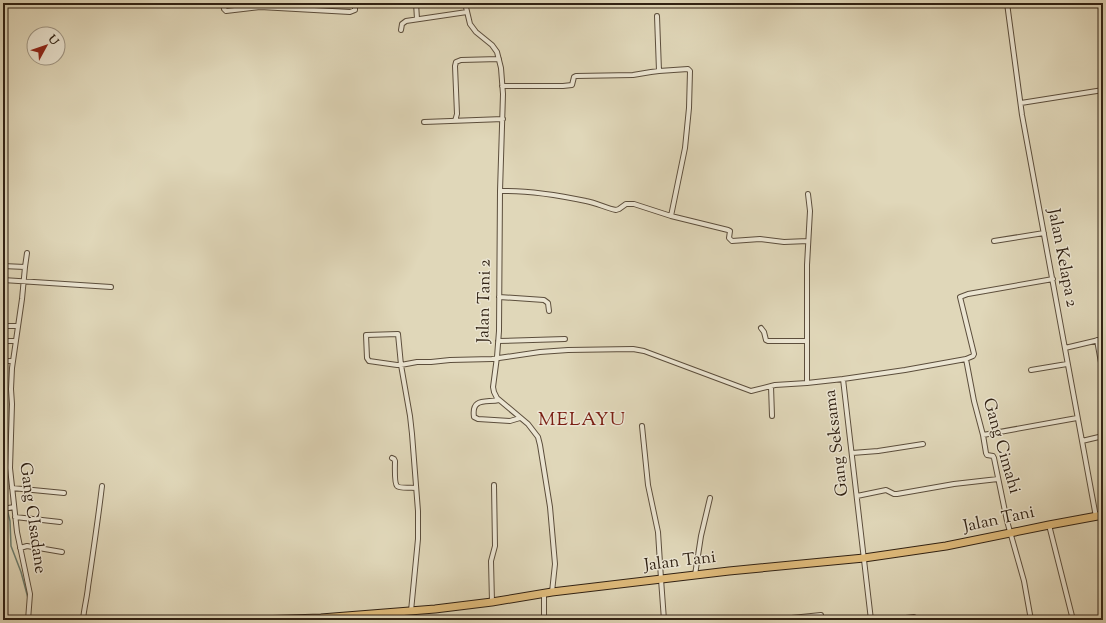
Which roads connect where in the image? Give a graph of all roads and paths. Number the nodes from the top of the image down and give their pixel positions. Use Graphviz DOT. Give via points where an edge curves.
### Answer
graph roads {
  1 [pos="223,3"];
  2 [pos="355,3"];
  3 [pos="416,3"];
  4 [pos="465,3"];
  5 [pos="1007,3"];
  6 [pos="467,12"];
  7 [pos="657,16"];
  8 [pos="417,19"];
  9 [pos="400,30"];
  10 [pos="499,59"];
  11 [pos="659,72"];
  12 [pos="502,86"];
  13 [pos="1103,90"];
  14 [pos="1021,103"];
  15 [pos="503,119"];
  16 [pos="455,121"];
  17 [pos="424,122"];
  18 [pos="500,191"];
  19 [pos="808,194"];
  20 [pos="671,216"];
  21 [pos="1044,233"];
  22 [pos="808,241"];
  23 [pos="994,241"];
  24 [pos="27,253"];
  25 [pos="3,266"];
  26 [pos="25,267"];
  27 [pos="1053,279"];
  28 [pos="3,280"];
  29 [pos="24,281"];
  30 [pos="111,287"];
  31 [pos="499,297"];
  32 [pos="549,311"];
  33 [pos="3,326"];
  34 [pos="18,326"];
  35 [pos="761,328"];
  36 [pos="565,339"];
  37 [pos="1097,340"];
  38 [pos="1103,340"];
  39 [pos="3,341"];
  40 [pos="15,341"];
  41 [pos="498,341"];
  42 [pos="807,341"];
  43 [pos="1065,348"];
  44 [pos="497,357"];
  45 [pos="966,359"];
  46 [pos="3,361"];
  47 [pos="12,361"];
  48 [pos="1068,364"];
  49 [pos="401,365"];
  50 [pos="1031,370"];
  51 [pos="1103,374"];
  52 [pos="843,378"];
  53 [pos="807,383"];
  54 [pos="771,386"];
  55 [pos="500,400"];
  56 [pos="772,416"];
  57 [pos="520,418"];
  58 [pos="1078,418"];
  59 [pos="642,426"];
  60 [pos="983,435"];
  61 [pos="1103,436"];
  62 [pos="1082,441"];
  63 [pos="922,444"];
  64 [pos="852,453"];
  65 [pos="392,458"];
  66 [pos="998,479"];
  67 [pos="494,485"];
  68 [pos="102,486"];
  69 [pos="12,488"];
  70 [pos="416,488"];
  71 [pos="64,493"];
  72 [pos="857,496"];
  73 [pos="710,498"];
  74 [pos="14,507"];
  75 [pos="5,509"];
  76 [pos="1100,516"];
  77 [pos="15,517"];
  78 [pos="60,522"];
  79 [pos="1049,525"];
  80 [pos="1011,534"];
  81 [pos="20,548"];
  82 [pos="62,552"];
  83 [pos="864,558"];
  84 [pos="694,575"];
  85 [pos="661,579"];
  86 [pos="552,592"];
  87 [pos="544,593"];
  88 [pos="492,602"];
  89 [pos="407,612"];
  90 [pos="821,615"];
  91 [pos="914,617"];
  92 [pos="286,619"];
  93 [pos="28,620"];
  94 [pos="83,620"];
  95 [pos="258,620"];
  96 [pos="401,620"];
  97 [pos="544,620"];
  98 [pos="664,620"];
  99 [pos="772,620"];
  100 [pos="871,620"];
  101 [pos="889,620"];
  102 [pos="1031,620"];
  103 [pos="1073,620"];
  1 -- 2 [label="street" via="226,11 260,7 350,12 355,10"];
  3 -- 8 [label="street"];
  4 -- 6 [label="street, Jalan Tani 2"];
  5 -- 14 [label="street, Jalan Kelapa 2"];
  6 -- 8 [label="street"];
  6 -- 10 [label="street, Jalan Tani 2" via="470,24 492,45"];
  7 -- 11 [label="street"];
  8 -- 9 [label="street" via="406,21"];
  10 -- 12 [label="street, Jalan Tani 2"];
  10 -- 16 [label="street" via="456,62 458,111"];
  11 -- 12 [label="street" via="576,76 572,85 563,86"];
  11 -- 20 [label="street" via="688,69 690,71 685,148"];
  12 -- 15 [label="street, Jalan Tani 2"];
  13 -- 14 [label="street"];
  14 -- 21 [label="street, Jalan Kelapa 2"];
  15 -- 16 [label="street"];
  15 -- 18 [label="street, Jalan Tani 2"];
  16 -- 17 [label="street"];
  18 -- 20 [label="street" via="544,193 587,201 616,210 629,204"];
  18 -- 31 [label="street, Jalan Tani 2"];
  19 -- 22 [label="street"];
  20 -- 22 [label="street" via="728,230 732,241"];
  21 -- 23 [label="street"];
  21 -- 27 [label="street, Jalan Kelapa 2"];
  22 -- 42 [label="street"];
  24 -- 26 [label="street, Gang CIsadane"];
  25 -- 26 [label="street"];
  26 -- 29 [label="street, Gang CIsadane"];
  27 -- 43 [label="street, Jalan Kelapa 2"];
  27 -- 45 [label="street" via="960,296 974,354"];
  28 -- 29 [label="street"];
  29 -- 30 [label="street"];
  29 -- 34 [label="street, Gang CIsadane"];
  31 -- 32 [label="street" via="544,300 548,303"];
  31 -- 41 [label="street, Jalan Tani 2"];
  33 -- 34 [label="street"];
  34 -- 40 [label="street, Gang CIsadane"];
  35 -- 42 [label="street" via="768,341"];
  36 -- 41 [label="street"];
  37 -- 38 [label="street"];
  37 -- 43 [label="street"];
  37 -- 51 [label="street"];
  39 -- 40 [label="street"];
  40 -- 47 [label="street, Gang CIsadane"];
  41 -- 44 [label="street, Jalan Tani 2"];
  42 -- 53 [label="street"];
  43 -- 48 [label="street, Jalan Kelapa 2"];
  44 -- 49 [label="street"];
  44 -- 54 [label="street" via="554,351 633,349 746,390"];
  44 -- 55 [label="street, Jalan Tani 2" via="493,387 496,397"];
  45 -- 52 [label="street, Gang Seksama"];
  45 -- 60 [label="street, Gang Cimahi"];
  46 -- 47 [label="street"];
  47 -- 69 [label="street, Gang CIsadane"];
  48 -- 50 [label="street"];
  48 -- 58 [label="street, Jalan Kelapa 2"];
  49 -- 49 [label="street" via="368,361 366,335 398,334"];
  49 -- 70 [label="street" via="410,416"];
  52 -- 53 [label="street"];
  52 -- 64 [label="street, Gang Seksama"];
  53 -- 54 [label="street"];
  54 -- 56 [label="street"];
  55 -- 57 [label="street, Jalan Tani 2"];
  55 -- 57 [label="street" via="478,403 474,417 510,420"];
  57 -- 86 [label="street, Jalan Tani 2" via="538,437 540,445 550,507 555,564"];
  58 -- 60 [label="street"];
  58 -- 62 [label="street, Jalan Kelapa 2"];
  59 -- 85 [label="street" via="648,485 658,532"];
  60 -- 66 [label="street, Gang Cimahi" via="986,453 994,458"];
  61 -- 62 [label="street"];
  62 -- 76 [label="street, Jalan Kelapa 2"];
  63 -- 64 [label="street"];
  64 -- 72 [label="street, Gang Seksama"];
  65 -- 70 [label="street" via="395,461 397,486"];
  66 -- 72 [label="street" via="897,494 886,490"];
  66 -- 80 [label="street, Gang Cimahi"];
  67 -- 88 [label="street" via="495,546 490,565"];
  68 -- 94 [label="street"];
  69 -- 71 [label="street"];
  69 -- 74 [label="street, Gang CIsadane"];
  70 -- 89 [label="street" via="418,539"];
  72 -- 83 [label="street, Gang Seksama"];
  73 -- 84 [label="street"];
  74 -- 75 [label="street"];
  74 -- 77 [label="street, Gang CIsadane"];
  76 -- 79 [label="highway, Jalan Tani"];
  77 -- 78 [label="street"];
  77 -- 81 [label="street, Gang CIsadane"];
  79 -- 80 [label="highway, Jalan Tani"];
  79 -- 103 [label="street"];
  80 -- 83 [label="highway, Jalan Tani"];
  80 -- 102 [label="street, Gang Cimahi" via="1023,575"];
  81 -- 82 [label="street" via="27,546"];
  81 -- 93 [label="street, Gang CIsadane" via="30,594"];
  83 -- 84 [label="highway, Jalan Tani"];
  83 -- 100 [label="street, Gang Seksama"];
  84 -- 85 [label="highway, Jalan Tani"];
  85 -- 86 [label="highway, Jalan Tani"];
  85 -- 98 [label="street"];
  86 -- 87 [label="highway, Jalan Tani"];
  87 -- 88 [label="highway, Jalan Tani"];
  87 -- 97 [label="street"];
  88 -- 89 [label="highway, Jalan Tani"];
  89 -- 92 [label="highway, Jalan Tani"];
  89 -- 96 [label="street"];
  90 -- 99 [label="street"];
  91 -- 101 [label="street"];
  92 -- 95 [label="highway, Jalan Tani"];
}
